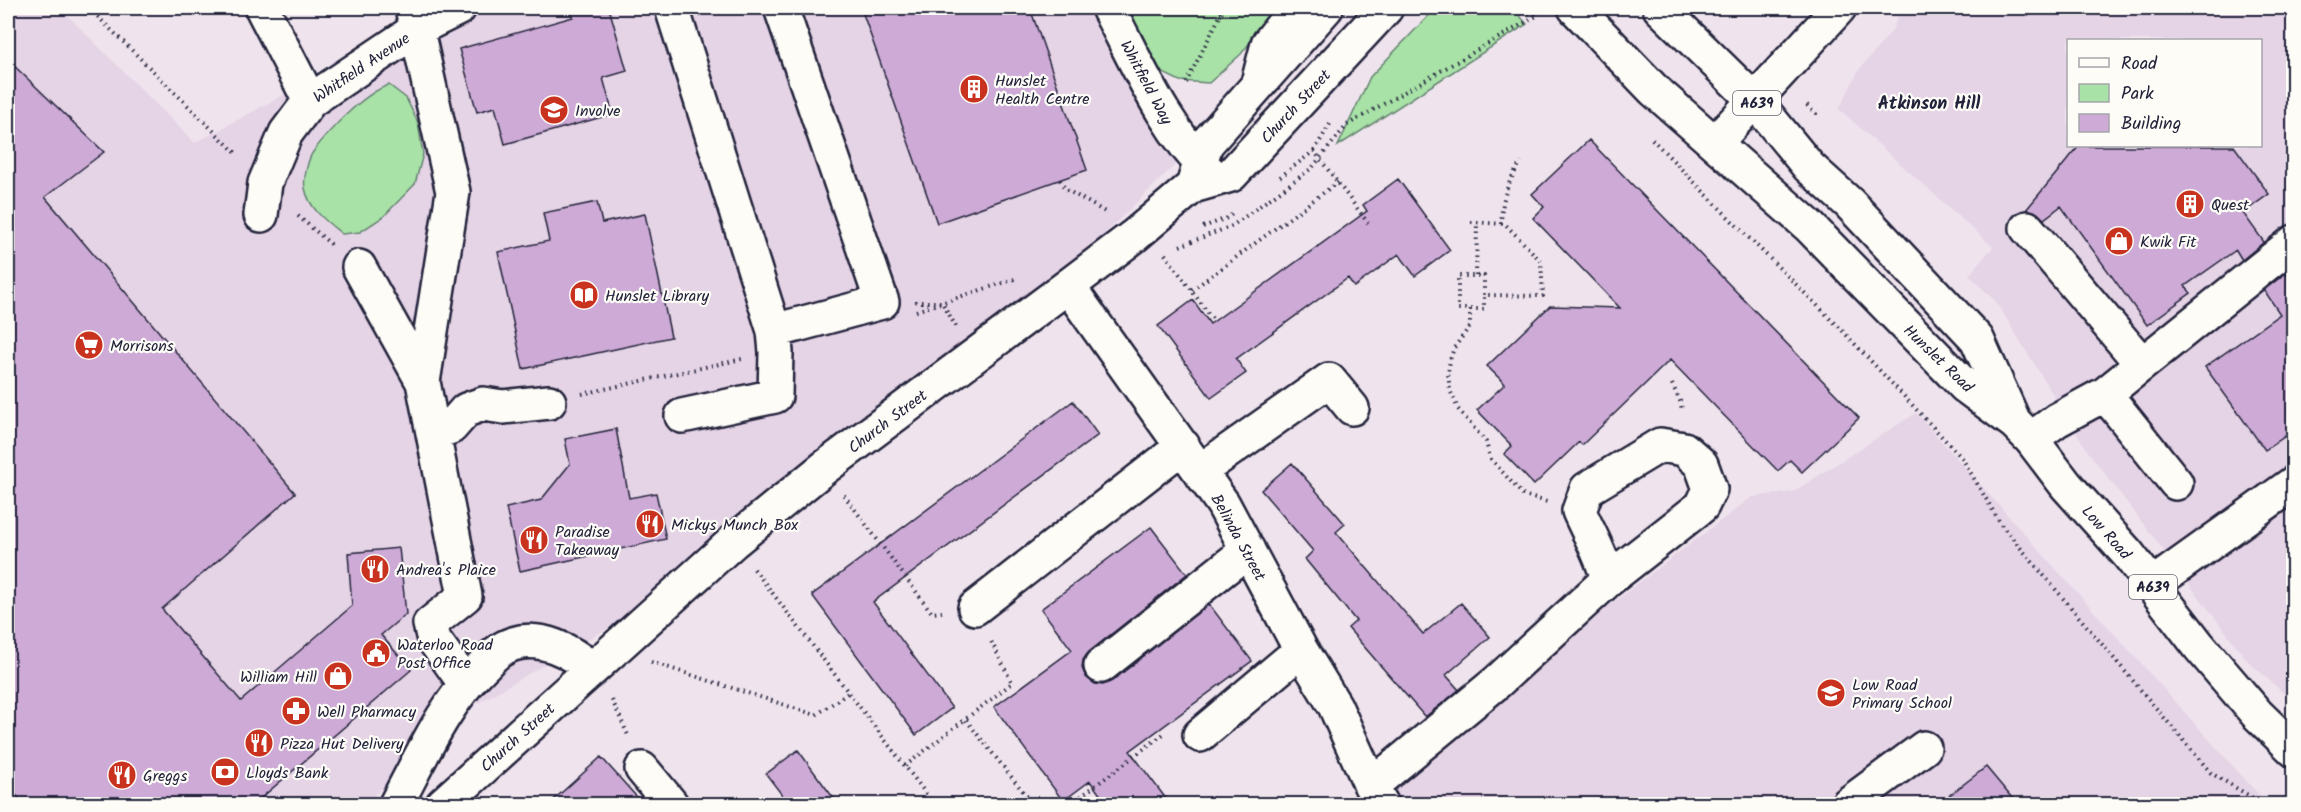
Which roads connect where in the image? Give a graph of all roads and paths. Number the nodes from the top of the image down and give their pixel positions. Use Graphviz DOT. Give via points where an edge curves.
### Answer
graph roads {
  1 [pos="89,8"];
  2 [pos="262,8"];
  3 [pos="459,8"];
  4 [pos="672,8"];
  5 [pos="781,8"];
  6 [pos="1108,8"];
  7 [pos="1224,8"];
  8 [pos="1296,8"];
  9 [pos="1326,8"];
  10 [pos="1386,8"];
  11 [pos="1518,8"];
  12 [pos="1660,8"];
  13 [pos="1839,8"];
  14 [pos="1561,14"];
  15 [pos="414,18"];
  16 [pos="1258,83"];
  17 [pos="310,101"];
  18 [pos="1755,101"];
  19 [pos="1166,121"];
  20 [pos="1648,134"];
  21 [pos="1716,142"];
  22 [pos="1521,162"];
  23 [pos="1203,176"];
  24 [pos="1280,178"];
  25 [pos="1060,180"];
  26 [pos="1338,182"];
  27 [pos="265,183"];
  28 [pos="293,211"];
  29 [pos="1236,212"];
  30 [pos="261,215"];
  31 [pos="1471,222"];
  32 [pos="1477,222"];
  33 [pos="1368,223"];
  34 [pos="1501,224"];
  35 [pos="2027,228"];
  36 [pos="1197,229"];
  37 [pos="1134,236"];
  38 [pos="2294,242"];
  39 [pos="1164,252"];
  40 [pos="359,267"];
  41 [pos="1476,276"];
  42 [pos="1068,286"];
  43 [pos="1192,290"];
  44 [pos="1484,295"];
  45 [pos="882,302"];
  46 [pos="1470,309"];
  47 [pos="1214,321"];
  48 [pos="774,331"];
  49 [pos="972,357"];
  50 [pos="2142,364"];
  51 [pos="423,382"];
  52 [pos="2105,394"];
  53 [pos="549,402"];
  54 [pos="1352,408"];
  55 [pos="682,416"];
  56 [pos="2023,431"];
  57 [pos="433,433"];
  58 [pos="1191,458"];
  59 [pos="824,468"];
  60 [pos="2176,483"];
  61 [pos="2294,483"];
  62 [pos="1579,511"];
  63 [pos="733,542"];
  64 [pos="1248,550"];
  65 [pos="1608,580"];
  66 [pos="2152,585"];
  67 [pos="975,608"];
  68 [pos="1301,650"];
  69 [pos="602,660"];
  70 [pos="1101,666"];
  71 [pos="465,683"];
  72 [pos="848,693"];
  73 [pos="966,720"];
  74 [pos="1200,735"];
  75 [pos="1924,748"];
  76 [pos="2294,750"];
  77 [pos="904,766"];
  78 [pos="642,769"];
  79 [pos="1377,795"];
  80 [pos="396,804"];
  81 [pos="442,804"];
  82 [pos="671,804"];
  83 [pos="934,804"];
  84 [pos="1033,804"];
  85 [pos="1072,804"];
  86 [pos="1848,804"];
  87 [pos="2263,804"];
  1 -- 27 [label="path"];
  2 -- 17 [label="street"];
  3 -- 15 [label="street, Whitfield Avenue"];
  4 -- 48 [label="street"];
  5 -- 45 [label="street"];
  6 -- 19 [label="street, Whitfield Way"];
  7 -- 19 [label="path"];
  8 -- 16 [label="street" via="1268,44"];
  9 -- 16 [label="street, Church Street"];
  10 -- 23 [label="street, Church Street" via="1231,175"];
  11 -- 14 [label="path" via="1538,15"];
  12 -- 18 [label="street, Hunslet Road / A639"];
  13 -- 18 [label="street"];
  14 -- 21 [label="street, Hunslet Road / A639"];
  15 -- 17 [label="street, Whitfield Avenue"];
  15 -- 51 [label="street" via="453,192"];
  16 -- 23 [label="street, Church Street" via="1206,144"];
  17 -- 27 [label="street, Whitfield Avenue" via="286,133"];
  18 -- 21 [label="street"];
  18 -- 56 [label="street, Hunslet Road / A639" via="1809,167 1849,203 1977,339"];
  19 -- 23 [label="street, Whitfield Way"];
  20 -- 87 [label="path" via="1837,324 1962,458 2002,526 2211,773"];
  21 -- 56 [label="street, Hunslet Road / A639" via="1809,226 1965,386"];
  22 -- 34 [label="path" via="1508,183"];
  23 -- 37 [label="street, Church Street"];
  24 -- 26 [label="path" via="1314,151"];
  25 -- 37 [label="path" via="1065,189 1106,212"];
  26 -- 33 [label="path"];
  26 -- 43 [label="path"];
  27 -- 30 [label="street, Whitfield Avenue"];
  28 -- 40 [label="path"];
  29 -- 36 [label="path"];
  31 -- 32 [label="path"];
  32 -- 34 [label="path"];
  32 -- 41 [label="path"];
  34 -- 44 [label="path" via="1541,261 1543,296"];
  35 -- 50 [label="street"];
  37 -- 42 [label="street, Church Street"];
  38 -- 50 [label="street"];
  39 -- 43 [label="path"];
  40 -- 51 [label="street"];
  41 -- 44 [label="path" via="1484,276"];
  41 -- 46 [label="path" via="1458,276 1458,309"];
  42 -- 49 [label="street, Church Street"];
  42 -- 58 [label="street, Belinda Street"];
  43 -- 47 [label="path"];
  44 -- 46 [label="path" via="1484,309"];
  45 -- 48 [label="street"];
  45 -- 49 [label="path" via="942,302"];
  46 -- 62 [label="path" via="1470,326 1454,348 1448,374 1458,409 1486,442 1490,458 1523,495"];
  48 -- 55 [label="street" via="775,396"];
  49 -- 59 [label="street, Church Street"];
  50 -- 52 [label="street"];
  51 -- 57 [label="street"];
  52 -- 56 [label="street" via="2057,420"];
  52 -- 60 [label="street"];
  53 -- 57 [label="street" via="503,407 483,404 466,410 451,428"];
  54 -- 58 [label="street" via="1329,380"];
  56 -- 66 [label="street, Low Road / A639"];
  57 -- 71 [label="street" via="465,596 430,624 434,640"];
  58 -- 64 [label="street, Belinda Street"];
  58 -- 67 [label="street"];
  59 -- 63 [label="street, Church Street"];
  59 -- 67 [label="path" via="932,613"];
  61 -- 66 [label="street"];
  62 -- 65 [label="street" via="1603,560"];
  62 -- 65 [label="street" via="1587,489 1660,445 1684,449 1701,465 1710,489 1701,506"];
  63 -- 69 [label="street, Church Street"];
  63 -- 72 [label="path"];
  64 -- 68 [label="street, Belinda Street"];
  64 -- 70 [label="street"];
  65 -- 79 [label="street"];
  66 -- 76 [label="street, Low Road / A639" via="2257,714"];
  67 -- 73 [label="path" via="1012,683"];
  68 -- 74 [label="street"];
  68 -- 79 [label="street, Belinda Street" via="1335,706"];
  69 -- 71 [label="street" via="577,656 554,645 514,643 499,651"];
  69 -- 72 [label="path" via="816,715"];
  69 -- 78 [label="path" via="614,702"];
  69 -- 81 [label="street, Church Street"];
  71 -- 80 [label="street"];
  72 -- 77 [label="path"];
  73 -- 77 [label="path"];
  73 -- 84 [label="path"];
  74 -- 85 [label="path" via="1174,726"];
  75 -- 86 [label="street"];
  77 -- 83 [label="path"];
  78 -- 82 [label="street"];
}
